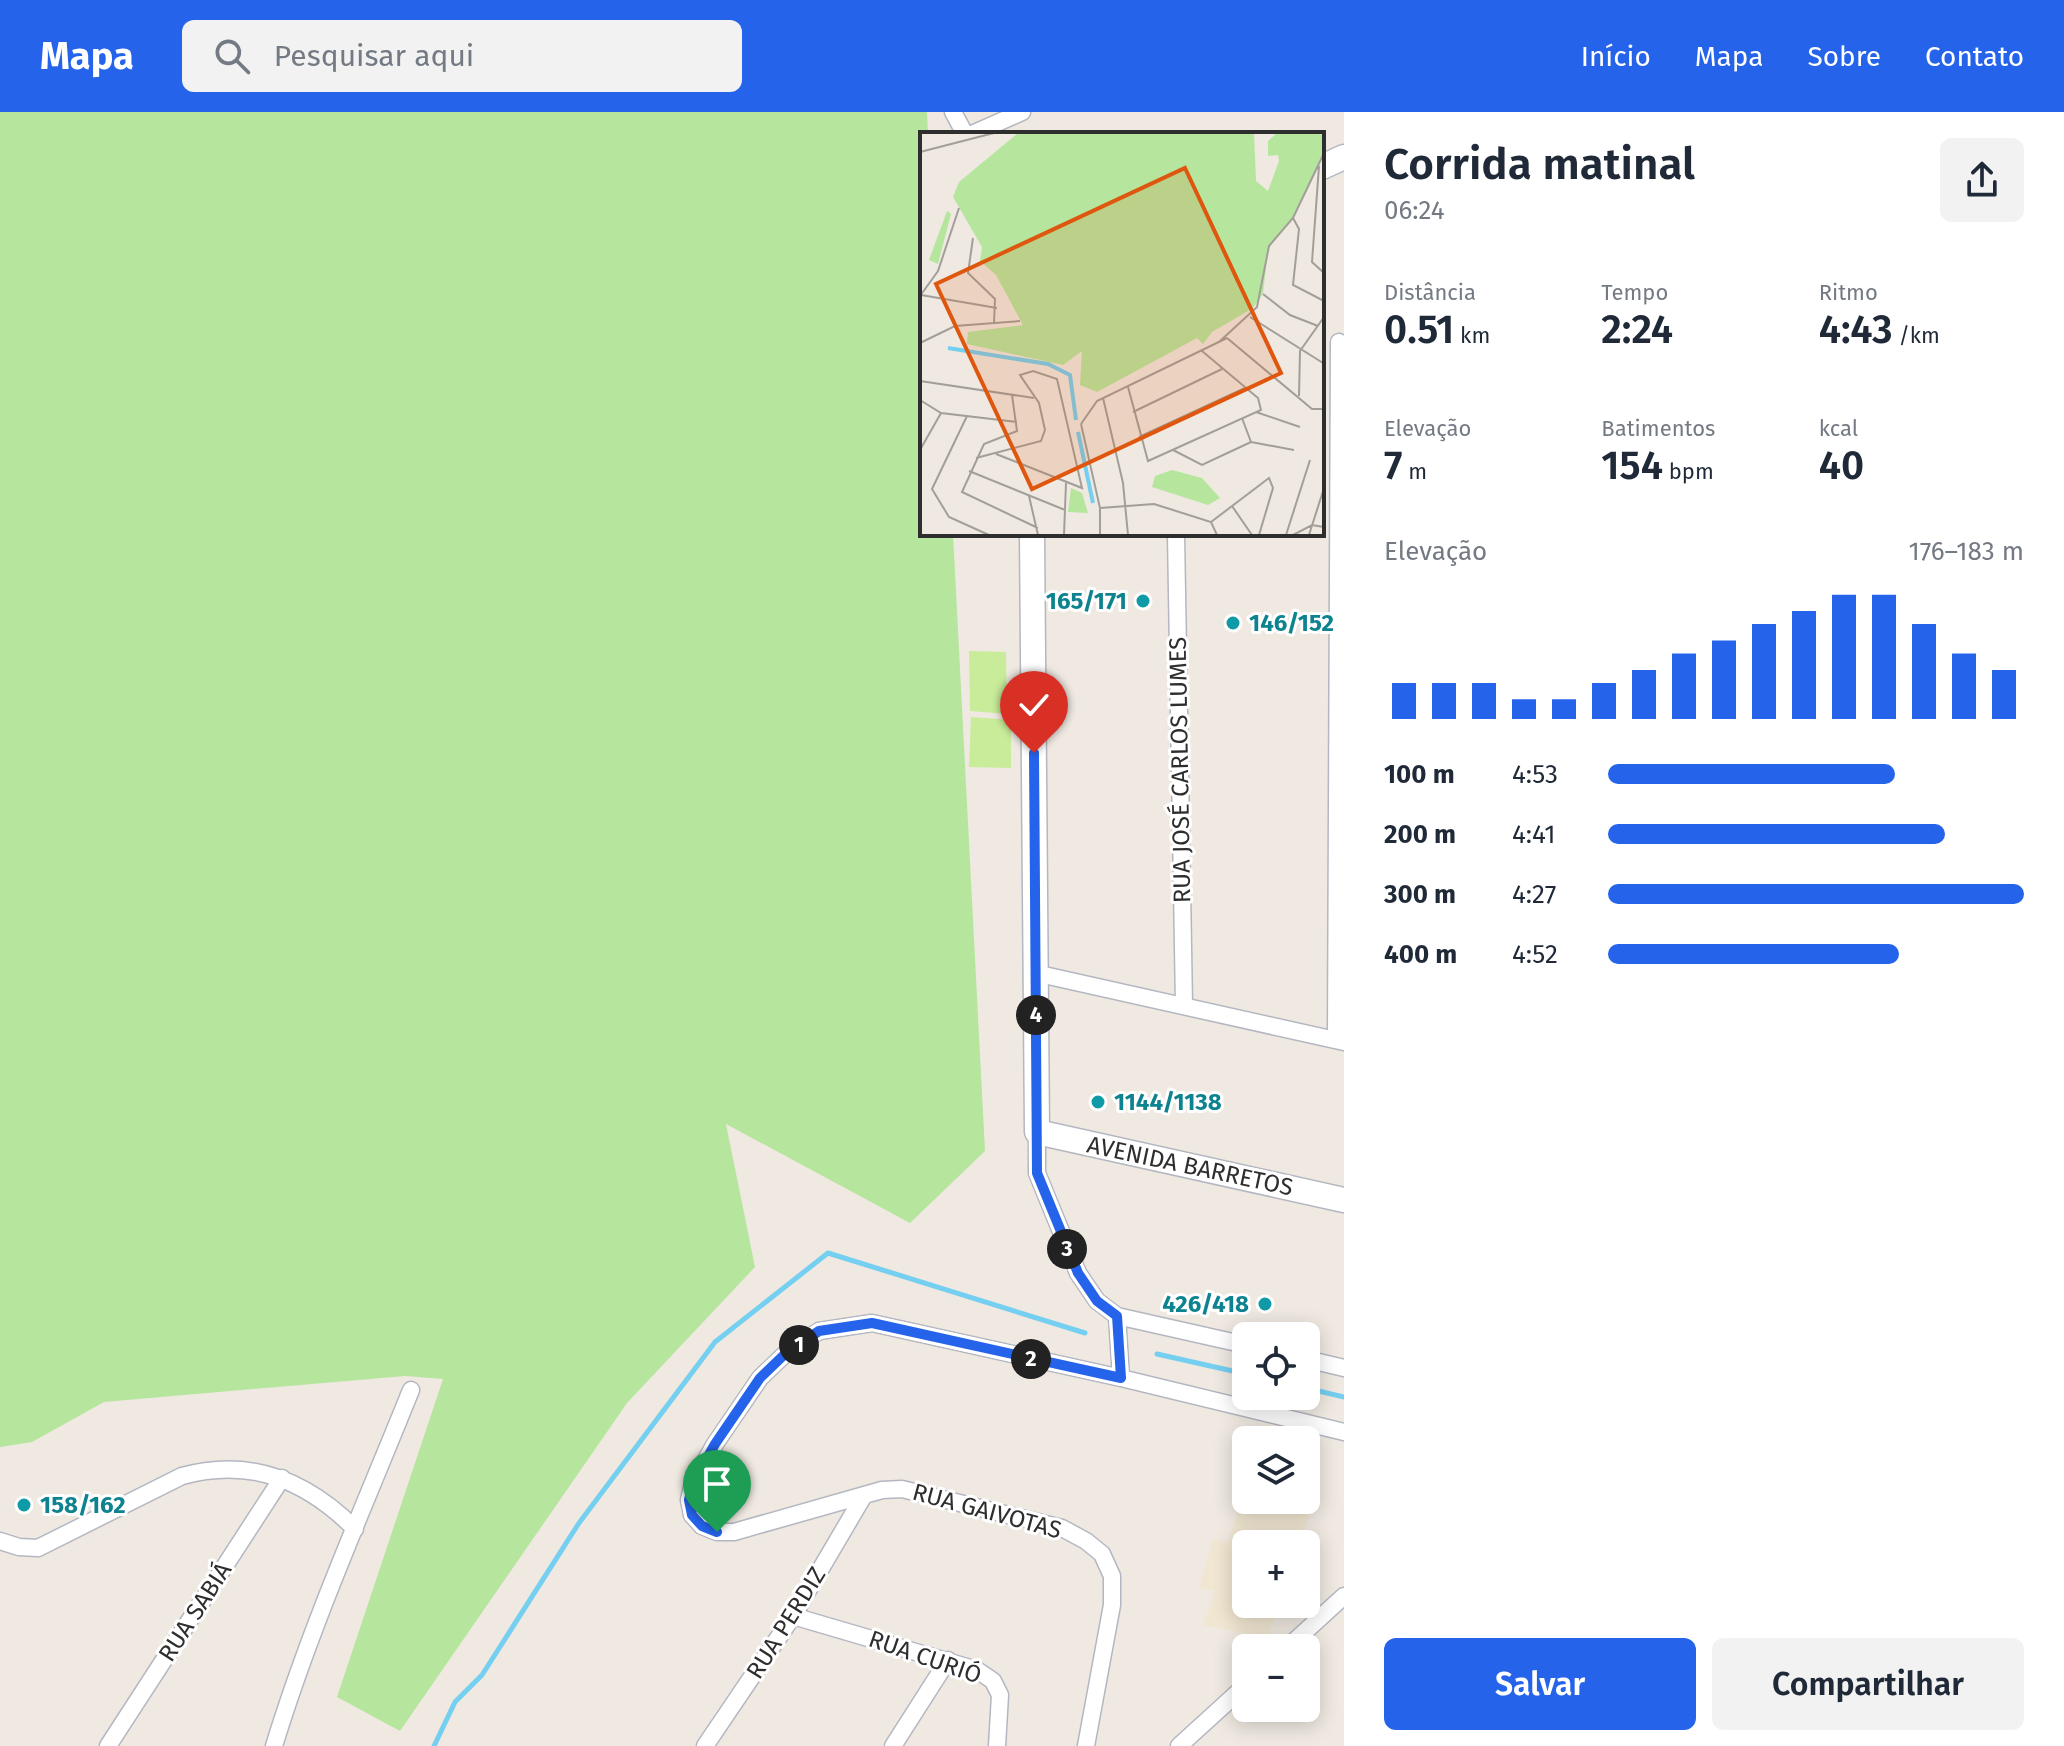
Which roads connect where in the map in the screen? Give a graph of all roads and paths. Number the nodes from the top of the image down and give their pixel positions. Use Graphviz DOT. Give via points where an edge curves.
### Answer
graph roads {
  1 [pos="953,112"];
  2 [pos="1022,112"];
  3 [pos="964,132"];
  4 [pos="977,132"];
  5 [pos="1344,157"];
  6 [pos="1324,166"];
  7 [pos="1341,341"];
  8 [pos="1032,536"];
  9 [pos="1176,536"];
  10 [pos="1035,973"];
  11 [pos="1184,1006"];
  12 [pos="1340,1041"];
  13 [pos="1037,1132"];
  14 [pos="1344,1200"];
  15 [pos="1117,1316"];
  16 [pos="1232,1342"];
  17 [pos="1320,1362"];
  18 [pos="1344,1368"];
  19 [pos="1121,1378"];
  20 [pos="411,1390"];
  21 [pos="1344,1432"];
  22 [pos="282,1478"];
  23 [pos="863,1497"];
  24 [pos="355,1529"];
  25 [pos="0,1541"];
  26 [pos="1344,1596"];
  27 [pos="793,1616"];
  28 [pos="1302,1634"];
  29 [pos="948,1660"];
  30 [pos="1232,1698"];
  31 [pos="108,1746"];
  32 [pos="274,1746"];
  33 [pos="705,1746"];
  34 [pos="893,1746"];
  35 [pos="997,1746"];
  36 [pos="1086,1746"];
  37 [pos="1179,1746"];
  1 -- 3 [label="street"];
  2 -- 4 [label="street"];
  5 -- 6 [label="street"];
  7 -- 12 [label="street"];
  8 -- 10 [label="street"];
  9 -- 11 [label="street, RUA JOSÉ CARLOS LUMES"];
  10 -- 11 [label="street"];
  10 -- 13 [label="street"];
  11 -- 12 [label="street"];
  13 -- 14 [label="street, AVENIDA BARRETOS"];
  13 -- 15 [label="street" via="1037,1173 1053,1218 1078,1273 1097,1301"];
  15 -- 16 [label="street"];
  15 -- 19 [label="street"];
  17 -- 18 [label="street"];
  19 -- 21 [label="street"];
  19 -- 23 [label="street, RUA GAIVOTAS" via="872,1323 819,1331 760,1378 715,1444 689,1500 692,1515 702,1526 734,1532"];
  20 -- 24 [label="street"];
  22 -- 24 [label="street" via="323,1501"];
  22 -- 25 [label="street" via="247,1469 204,1470 162,1485 38,1548"];
  22 -- 31 [label="street, RUA SABIÁ"];
  23 -- 27 [label="street, RUA PERDIZ"];
  23 -- 36 [label="street, RUA GAIVOTAS" via="902,1489 1062,1528 1102,1554 1112,1576 1112,1605"];
  24 -- 32 [label="street"];
  26 -- 28 [label="street"];
  27 -- 29 [label="street, RUA CURIÓ"];
  27 -- 33 [label="street, RUA PERDIZ"];
  29 -- 34 [label="street"];
  29 -- 35 [label="street, RUA CURIÓ" via="993,1681 1000,1695"];
  30 -- 37 [label="street"];
}
